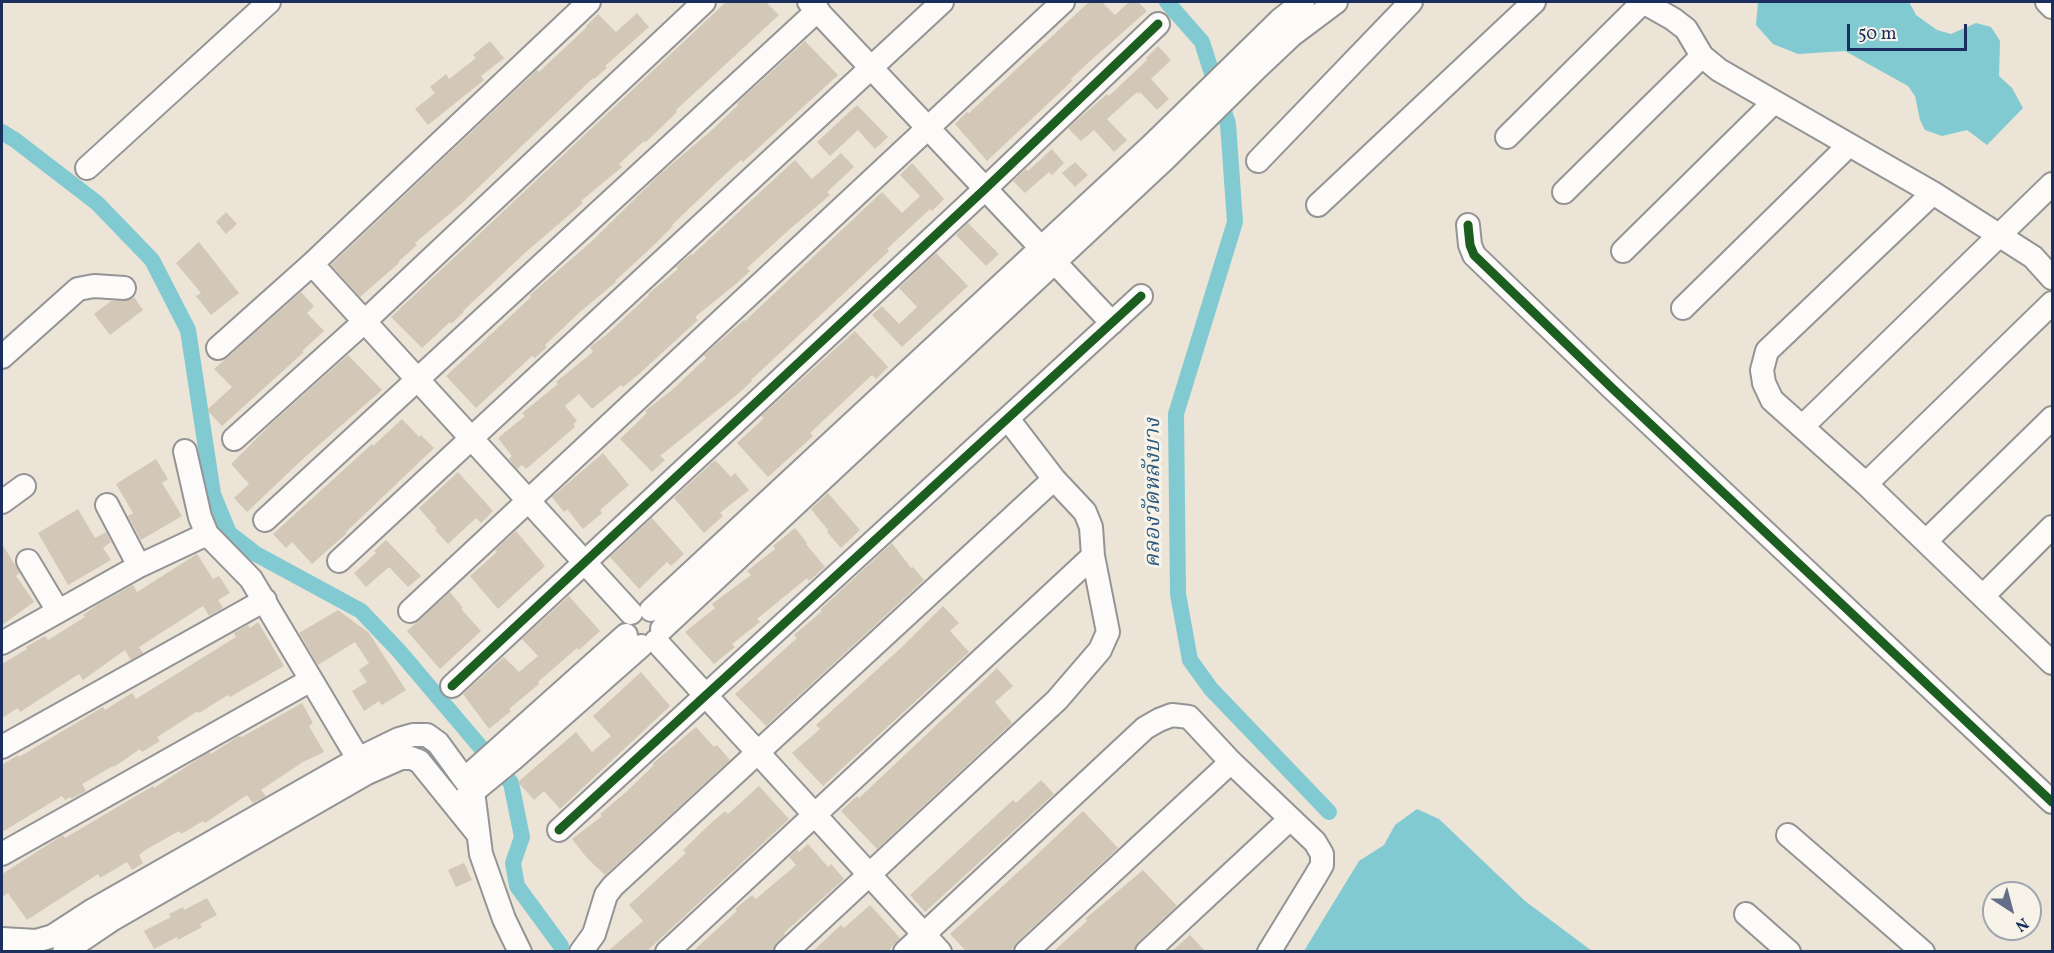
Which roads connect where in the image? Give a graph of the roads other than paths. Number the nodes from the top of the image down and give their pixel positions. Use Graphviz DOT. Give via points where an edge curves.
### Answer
graph roads {
  1 [pos="269,2"];
  2 [pos="589,2"];
  3 [pos="704,2"];
  4 [pos="942,2"];
  5 [pos="1063,2"];
  6 [pos="1303,2"];
  7 [pos="1336,2"];
  8 [pos="1411,2"];
  9 [pos="1534,2"];
  10 [pos="1643,2"];
  11 [pos="2047,2"];
  12 [pos="813,6"];
  13 [pos="2052,7"];
  14 [pos="1670,10"];
  15 [pos="1158,24"];
  16 [pos="1286,28"];
  17 [pos="1702,56"];
  18 [pos="872,67"];
  19 [pos="1774,102"];
  20 [pos="928,127"];
  21 [pos="1507,137"];
  22 [pos="1849,145"];
  23 [pos="1258,161"];
  24 [pos="87,168"];
  25 [pos="2052,184"];
  26 [pos="985,189"];
  27 [pos="1564,192"];
  28 [pos="1933,193"];
  29 [pos="1318,205"];
  30 [pos="1468,225"];
  31 [pos="2000,235"];
  32 [pos="1623,251"];
  33 [pos="1048,255"];
  34 [pos="312,264"];
  35 [pos="2052,278"];
  36 [pos="124,288"];
  37 [pos="1141,296"];
  38 [pos="2052,303"];
  39 [pos="1683,308"];
  40 [pos="364,322"];
  41 [pos="1112,323"];
  42 [pos="218,348"];
  43 [pos="2,357"];
  44 [pos="417,380"];
  45 [pos="2052,418"];
  46 [pos="1008,419"];
  47 [pos="1803,426"];
  48 [pos="471,439"];
  49 [pos="234,440"];
  50 [pos="185,451"];
  51 [pos="1054,479"];
  52 [pos="1866,484"];
  53 [pos="24,486"];
  54 [pos="528,500"];
  55 [pos="2,502"];
  56 [pos="107,505"];
  57 [pos="265,520"];
  58 [pos="2052,527"];
  59 [pos="207,534"];
  60 [pos="1926,542"];
  61 [pos="1093,556"];
  62 [pos="28,561"];
  63 [pos="339,561"];
  64 [pos="584,562"];
  65 [pos="139,566"];
  66 [pos="1983,596"];
  67 [pos="265,600"];
  68 [pos="410,610"];
  69 [pos="58,611"];
  70 [pos="644,629"];
  71 [pos="2,643"];
  72 [pos="2049,652"];
  73 [pos="311,680"];
  74 [pos="452,686"];
  75 [pos="705,695"];
  76 [pos="2,747"];
  77 [pos="759,754"];
  78 [pos="1231,762"];
  79 [pos="363,766"];
  80 [pos="469,786"];
  81 [pos="450,801"];
  82 [pos="2052,802"];
  83 [pos="814,814"];
  84 [pos="1290,819"];
  85 [pos="559,830"];
  86 [pos="478,834"];
  87 [pos="1788,836"];
  88 [pos="2,854"];
  89 [pos="869,874"];
  90 [pos="1746,914"];
  91 [pos="924,934"];
  92 [pos="2,939"];
  93 [pos="49,946"];
  94 [pos="520,951"];
  95 [pos="581,951"];
  96 [pos="667,951"];
  97 [pos="786,951"];
  98 [pos="905,951"];
  99 [pos="940,951"];
  100 [pos="1026,951"];
  101 [pos="1147,951"];
  102 [pos="1269,951"];
  103 [pos="1789,951"];
  104 [pos="1923,951"];
  1 -- 24 [label="street"];
  2 -- 34 [label="street"];
  3 -- 40 [label="street"];
  4 -- 18 [label="street"];
  5 -- 20 [label="street"];
  6 -- 16 [label="street"];
  7 -- 16 [label="street"];
  8 -- 23 [label="street"];
  9 -- 29 [label="street"];
  10 -- 14 [label="street"];
  10 -- 21 [label="street"];
  11 -- 13 [label="street"];
  12 -- 18 [label="street"];
  12 -- 44 [label="street"];
  14 -- 17 [label="street"];
  15 -- 26 [label="street"];
  16 -- 33 [label="street"];
  17 -- 19 [label="street"];
  17 -- 27 [label="street"];
  18 -- 20 [label="street"];
  18 -- 48 [label="street"];
  19 -- 22 [label="street"];
  19 -- 32 [label="street"];
  20 -- 26 [label="street"];
  20 -- 54 [label="street"];
  22 -- 28 [label="street"];
  22 -- 39 [label="street"];
  25 -- 31 [label="street"];
  26 -- 33 [label="street"];
  26 -- 64 [label="street"];
  28 -- 31 [label="street"];
  28 -- 47 [label="street" via="1767,351 1762,370 1772,400"];
  30 -- 82 [label="street" via="1474,255"];
  31 -- 35 [label="street" via="2033,257"];
  31 -- 47 [label="street"];
  33 -- 41 [label="street"];
  33 -- 70 [label="street"];
  34 -- 40 [label="street"];
  34 -- 42 [label="street"];
  36 -- 43 [label="street" via="78,289"];
  37 -- 41 [label="street"];
  38 -- 52 [label="street"];
  40 -- 44 [label="street"];
  40 -- 49 [label="street"];
  41 -- 46 [label="street"];
  44 -- 48 [label="street"];
  44 -- 57 [label="street"];
  45 -- 60 [label="street"];
  46 -- 51 [label="street"];
  46 -- 75 [label="street"];
  47 -- 52 [label="street"];
  48 -- 54 [label="street"];
  48 -- 63 [label="street"];
  50 -- 59 [label="street"];
  51 -- 61 [label="street" via="1085,512 1091,527"];
  51 -- 77 [label="street"];
  52 -- 60 [label="street"];
  53 -- 55 [label="street"];
  54 -- 64 [label="street"];
  54 -- 68 [label="street"];
  56 -- 65 [label="street"];
  58 -- 66 [label="street"];
  59 -- 65 [label="street"];
  59 -- 67 [label="street" via="251,579"];
  60 -- 66 [label="street"];
  61 -- 83 [label="street"];
  61 -- 89 [label="street" via="1108,632 1100,650 1057,700"];
  62 -- 69 [label="street"];
  64 -- 70 [label="street"];
  64 -- 74 [label="street"];
  65 -- 69 [label="street"];
  66 -- 72 [label="street"];
  67 -- 73 [label="street"];
  67 -- 76 [label="street"];
  69 -- 71 [label="street"];
  70 -- 75 [label="street"];
  70 -- 80 [label="street"];
  73 -- 79 [label="street"];
  73 -- 88 [label="street"];
  75 -- 77 [label="street"];
  75 -- 85 [label="street"];
  77 -- 83 [label="street"];
  77 -- 95 [label="street" via="613,886 606,895 594,934"];
  78 -- 84 [label="street"];
  78 -- 91 [label="street" via="1189,717 1173,715 1159,720 1145,728"];
  78 -- 100 [label="street"];
  79 -- 80 [label="street" via="399,739 427,735 438,742"];
  79 -- 81 [label="street" via="401,758 419,761"];
  79 -- 93 [label="street" via="219,849 113,919"];
  80 -- 81 [label="street"];
  80 -- 86 [label="street"];
  81 -- 86 [label="street"];
  83 -- 89 [label="street"];
  83 -- 96 [label="street"];
  84 -- 101 [label="street"];
  84 -- 102 [label="street" via="1315,842 1323,854 1322,865"];
  86 -- 94 [label="street" via="504,919"];
  87 -- 104 [label="street"];
  89 -- 91 [label="street"];
  89 -- 97 [label="street"];
  90 -- 103 [label="street"];
  91 -- 98 [label="street"];
  91 -- 99 [label="street"];
  92 -- 93 [label="street"];
}
